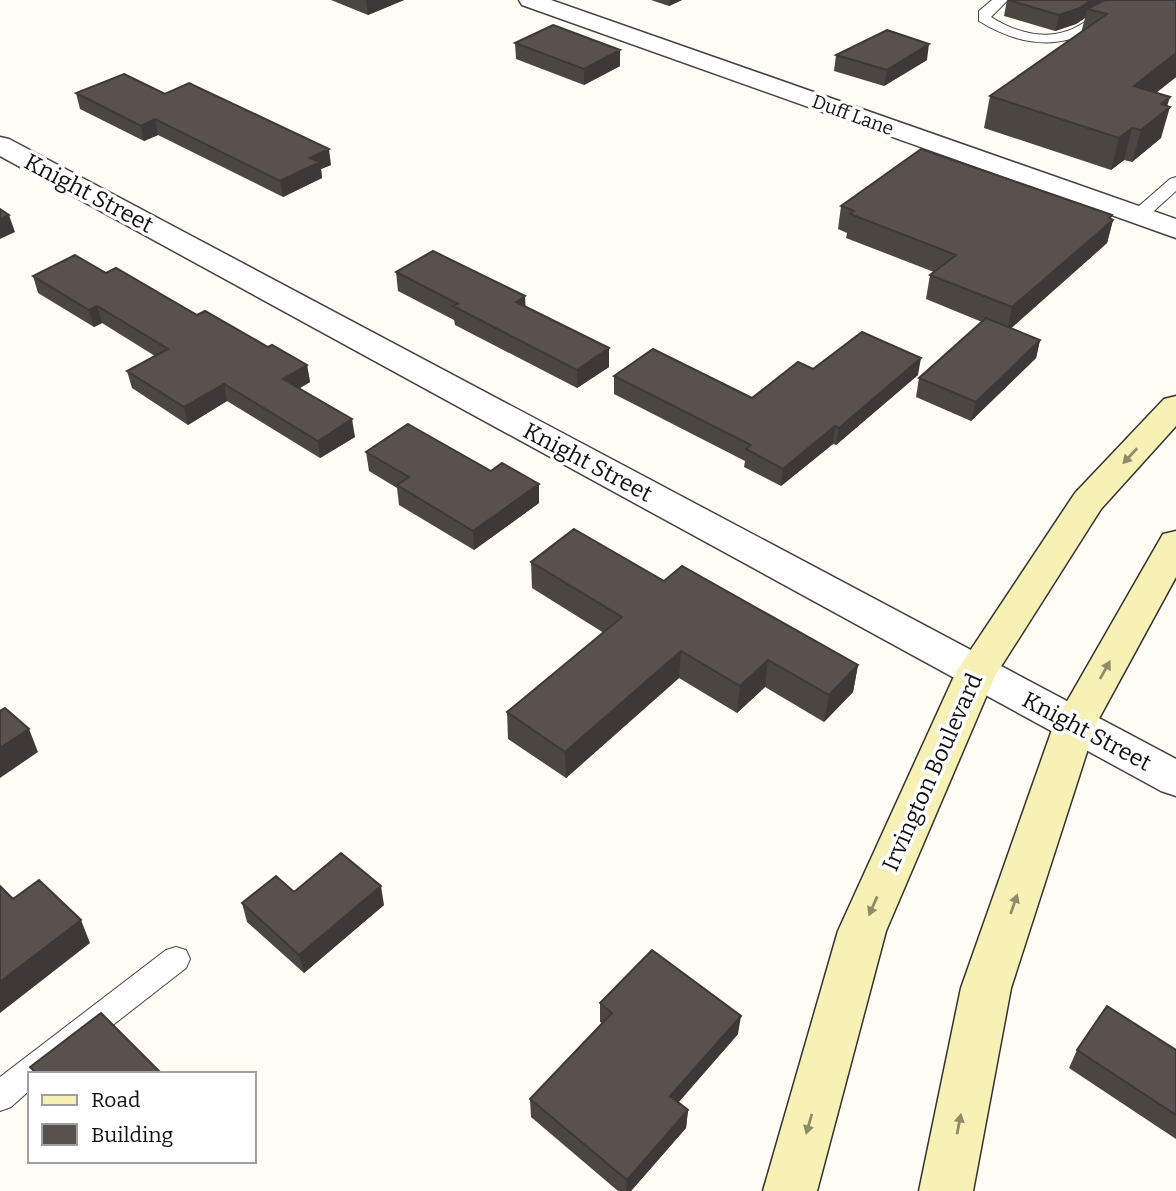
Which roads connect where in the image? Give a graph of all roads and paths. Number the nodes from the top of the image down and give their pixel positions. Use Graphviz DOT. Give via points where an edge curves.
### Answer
graph roads {
  1 [pos="530,0"];
  2 [pos="1001,0"];
  3 [pos="1121,0"];
  4 [pos="0,145"];
  5 [pos="1176,182"];
  6 [pos="1138,216"];
  7 [pos="1176,229"];
  8 [pos="1176,406"];
  9 [pos="1176,542"];
  10 [pos="975,671"];
  11 [pos="1075,724"];
  12 [pos="1176,779"];
  13 [pos="176,959"];
  14 [pos="28,1072"];
  15 [pos="28,1072"];
  16 [pos="0,1097"];
  17 [pos="790,1191"];
  18 [pos="946,1191"];
  1 -- 6 [label="street, Duff Lane"];
  2 -- 3 [label="lane" via="984,18 1014,33 1051,39 1078,33"];
  4 -- 10 [label="street, Knight Street"];
  5 -- 6 [label="lane"];
  6 -- 7 [label="street, Duff Lane"];
  8 -- 10 [label="main road, Irvington Boulevard, one-way" via="1088,501"];
  11 -- 9 [label="main road, one-way"];
  10 -- 11 [label="street, Knight Street"];
  10 -- 17 [label="main road, Irvington Boulevard, one-way" via="862,931"];
  11 -- 12 [label="street, Knight Street"];
  18 -- 11 [label="main road, one-way" via="986,988"];
  13 -- 15 [label="lane"];
  14 -- 16 [label="lane"];
}
